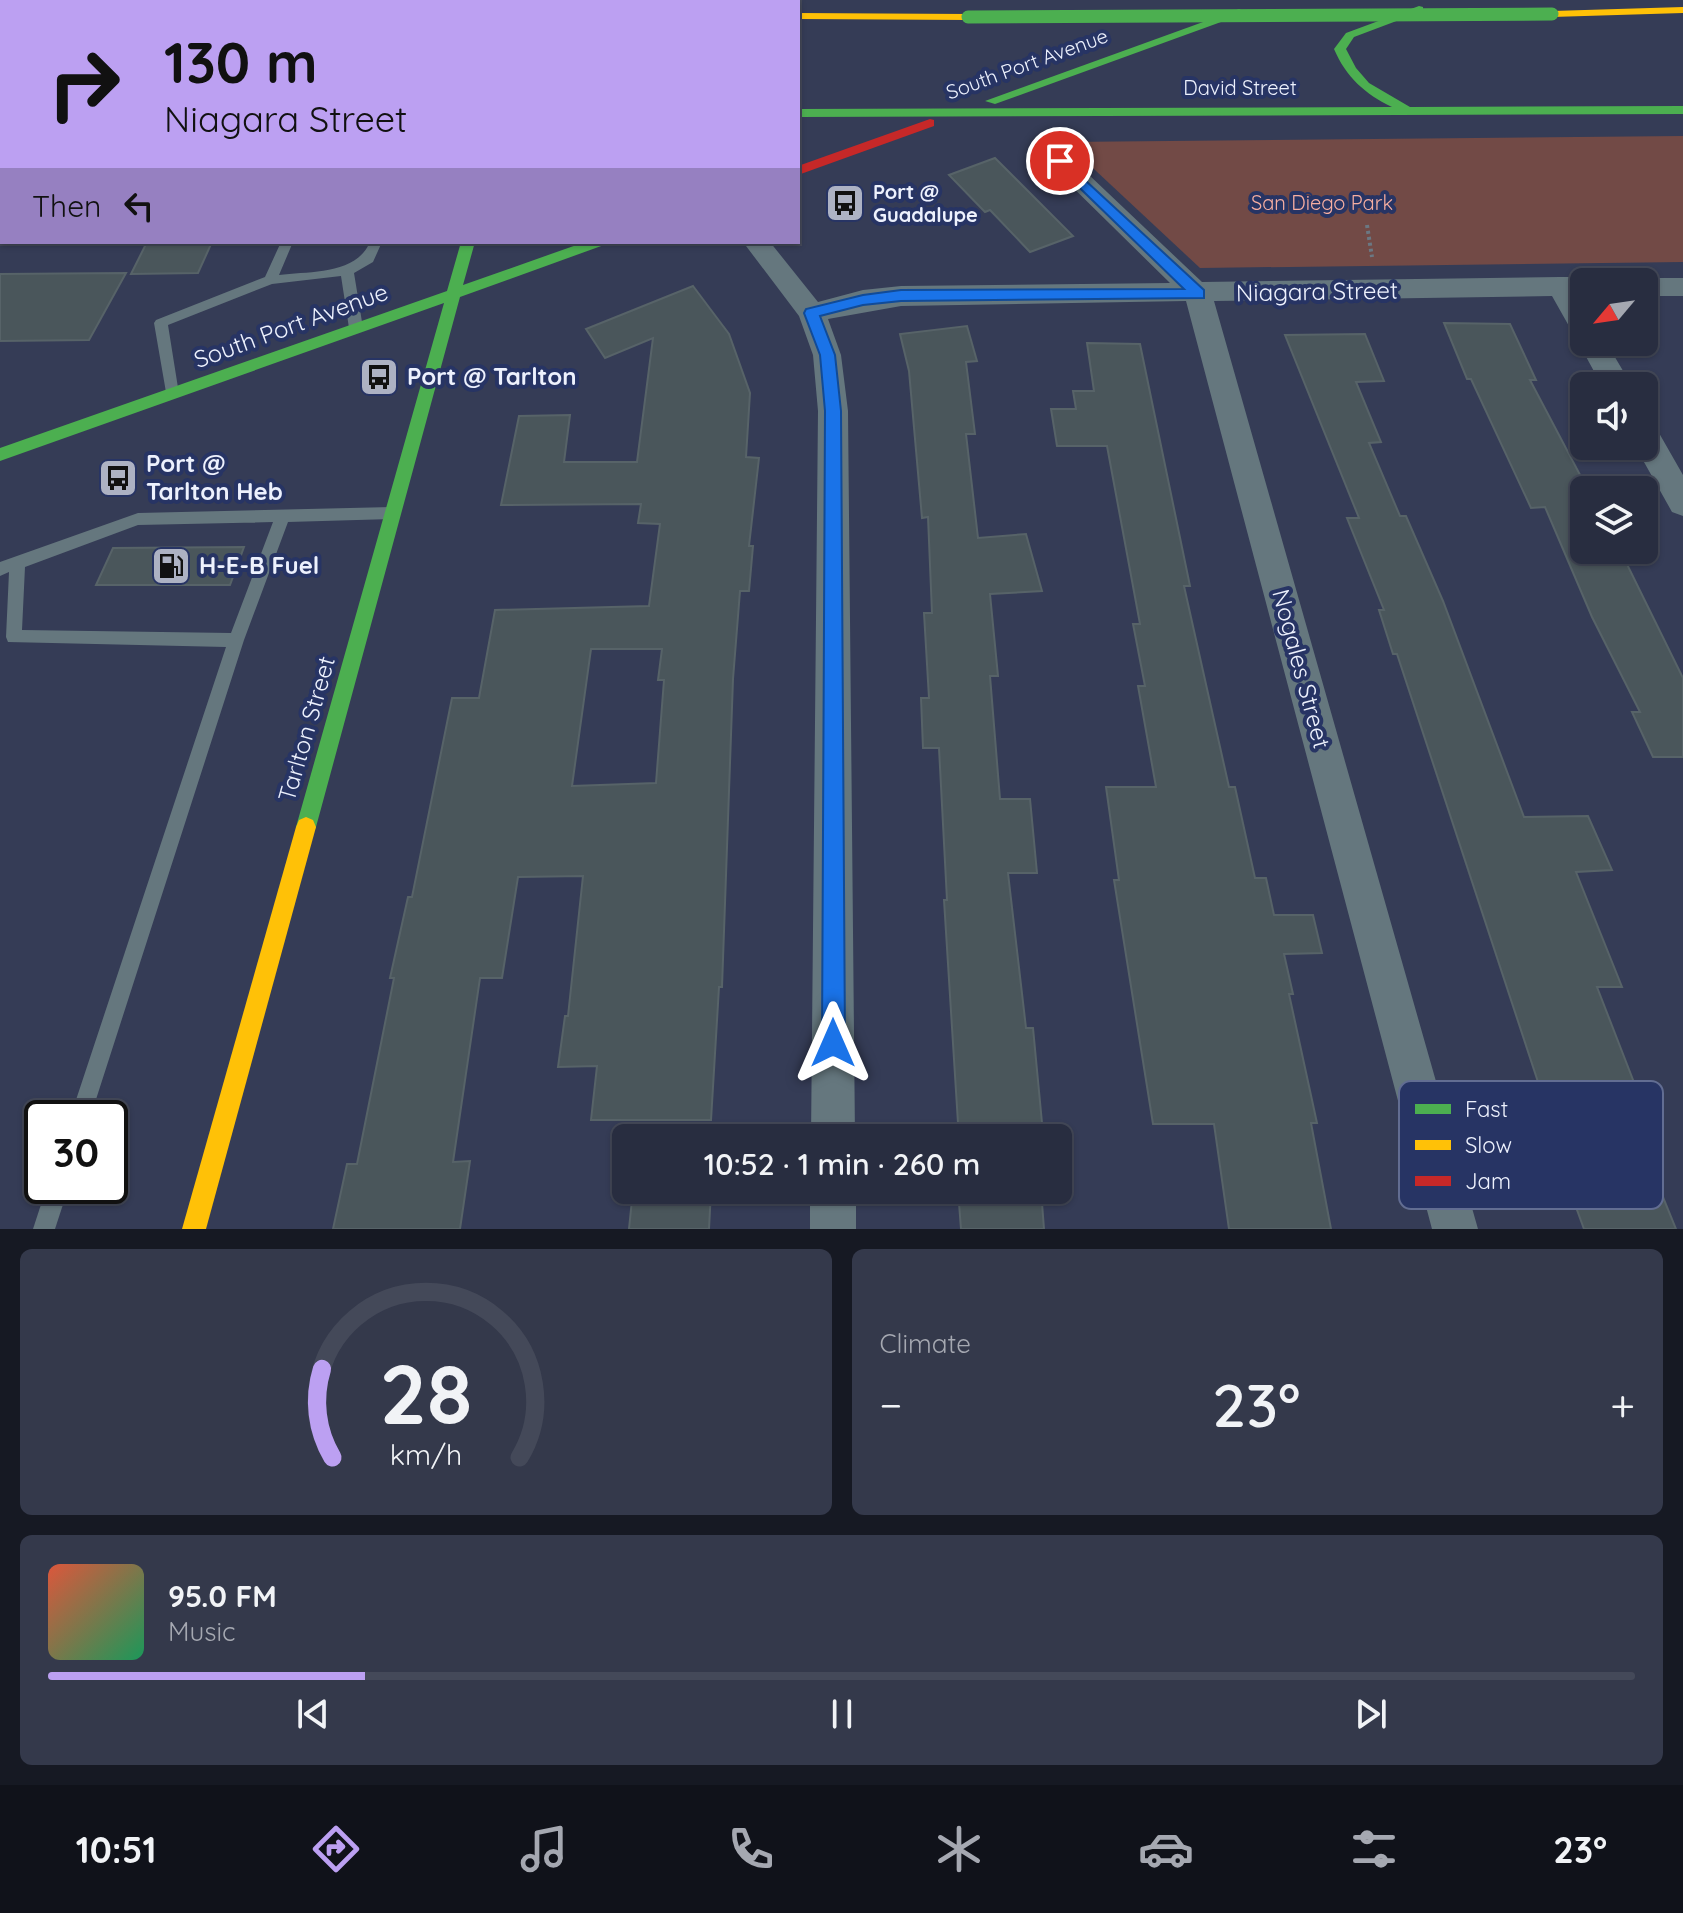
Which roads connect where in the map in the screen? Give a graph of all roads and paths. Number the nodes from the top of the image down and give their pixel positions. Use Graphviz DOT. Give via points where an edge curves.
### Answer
graph roads {
  1 [pos="1271,0"];
  2 [pos="1443,0"];
  3 [pos="1683,10"];
  4 [pos="800,16"];
  5 [pos="1407,109"];
  6 [pos="1683,110"];
  7 [pos="960,112"];
  8 [pos="800,113"];
  9 [pos="1060,161"];
  10 [pos="800,170"];
  11 [pos="286,244"];
  12 [pos="375,244"];
  13 [pos="467,244"];
  14 [pos="593,244"];
  15 [pos="758,244"];
  16 [pos="347,271"];
  17 [pos="270,280"];
  18 [pos="1570,286"];
  19 [pos="1658,287"];
  20 [pos="1683,287"];
  21 [pos="454,293"];
  22 [pos="1198,294"];
  23 [pos="812,313"];
  24 [pos="356,328"];
  25 [pos="172,394"];
  26 [pos="0,455"];
  27 [pos="1658,459"];
  28 [pos="1683,503"];
  29 [pos="392,513"];
  30 [pos="283,516"];
  31 [pos="17,563"];
  32 [pos="0,569"];
  33 [pos="236,640"];
  34 [pos="1414,1081"];
  35 [pos="86,1100"];
  36 [pos="833,1124"];
  37 [pos="52,1204"];
  38 [pos="833,1204"];
  39 [pos="1450,1209"];
  40 [pos="44,1229"];
  41 [pos="194,1229"];
  42 [pos="833,1229"];
  43 [pos="1455,1229"];
  1 -- 7 [label="main road, South Port Avenue"];
  2 -- 5 [label="main road" via="1350,35 1340,49 1357,84"];
  3 -- 4 [label="main road, bridge"];
  5 -- 6 [label="main road, David Street"];
  5 -- 7 [label="main road, David Street"];
  7 -- 8 [label="main road, David Street"];
  7 -- 10 [label="main road, South Port Avenue"];
  9 -- 22 [label="street"];
  11 -- 17 [label="lane"];
  12 -- 16 [label="lane" via="369,259"];
  13 -- 21 [label="main road, Tarlton Street"];
  14 -- 21 [label="main road, South Port Avenue"];
  15 -- 23 [label="street"];
  16 -- 17 [label="lane"];
  16 -- 24 [label="lane"];
  17 -- 25 [label="lane" via="161,323"];
  18 -- 22 [label="street, Niagara Street"];
  19 -- 20 [label="street"];
  21 -- 24 [label="main road, South Port Avenue"];
  21 -- 29 [label="main road, Tarlton Street"];
  22 -- 23 [label="street, Niagara Street" via="901,296"];
  22 -- 34 [label="street, Nogales Street"];
  23 -- 36 [label="street" via="827,355 833,411"];
  24 -- 25 [label="main road, South Port Avenue"];
  25 -- 26 [label="main road, South Port Avenue"];
  27 -- 28 [label="street"];
  29 -- 30 [label="lane"];
  29 -- 41 [label="main road, Tarlton Street"];
  30 -- 31 [label="lane" via="138,519"];
  30 -- 33 [label="lane"];
  31 -- 32 [label="lane"];
  31 -- 33 [label="lane" via="14,637"];
  33 -- 35 [label="lane"];
  37 -- 40 [label="lane"];
  38 -- 42 [label="street"];
  39 -- 43 [label="street, Nogales Street"];
}
